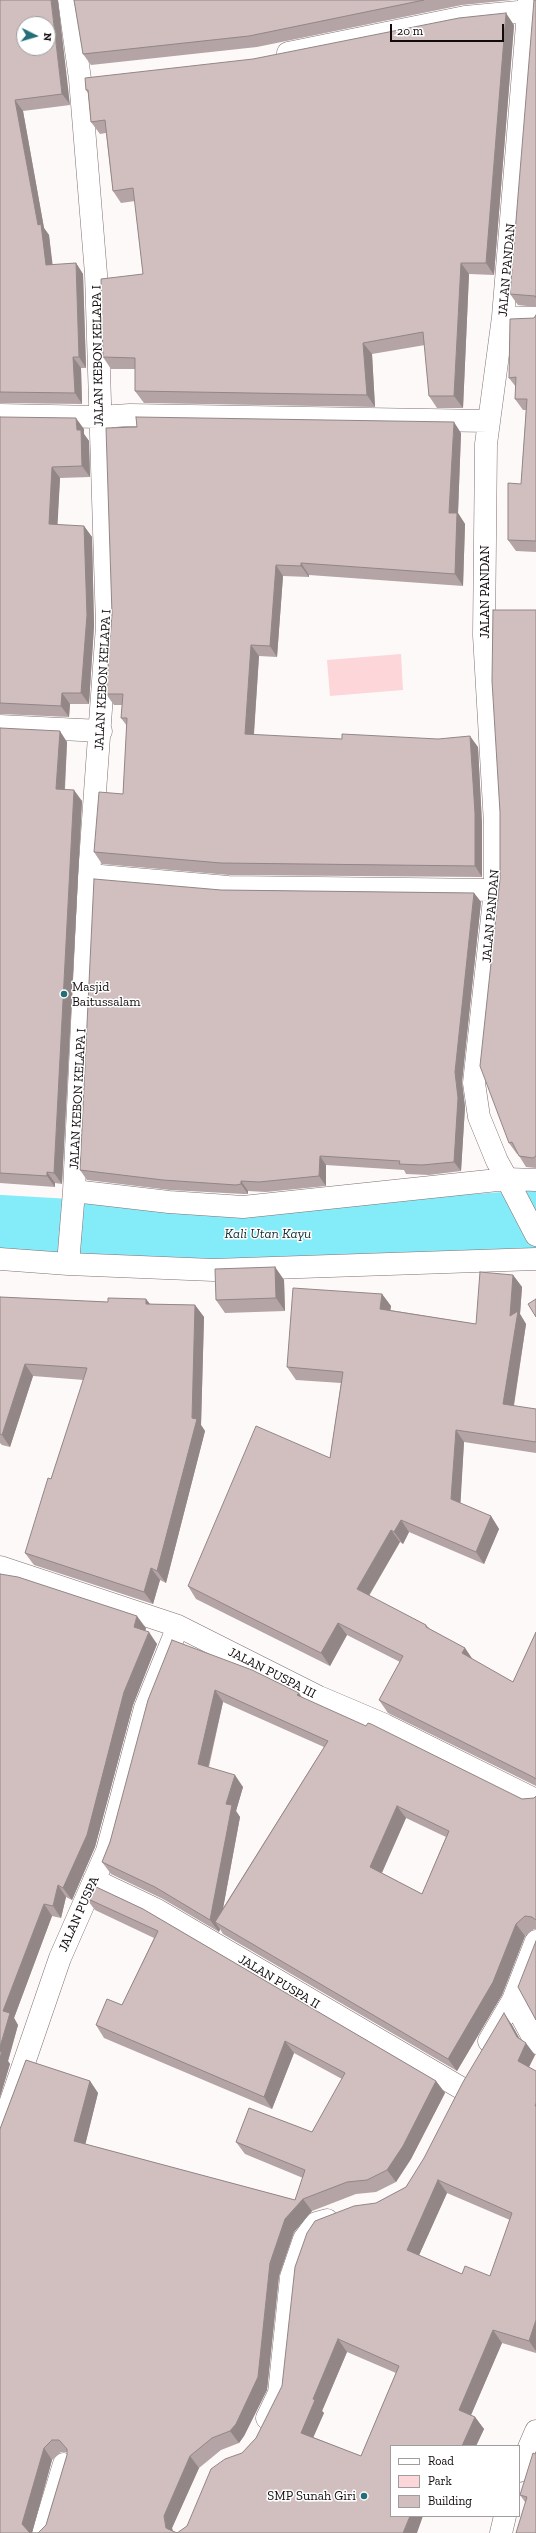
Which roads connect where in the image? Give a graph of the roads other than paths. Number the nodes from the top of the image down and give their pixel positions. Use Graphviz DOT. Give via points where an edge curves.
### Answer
graph roads {
  1 [pos="69,0"];
  2 [pos="529,6"];
  3 [pos="266,58"];
  4 [pos="103,77"];
  5 [pos="80,79"];
  6 [pos="503,317"];
  7 [pos="536,318"];
  8 [pos="0,415"];
  9 [pos="99,417"];
  10 [pos="488,421"];
  11 [pos="0,726"];
  12 [pos="101,731"];
  13 [pos="89,875"];
  14 [pos="495,890"];
  15 [pos="536,1180"];
  16 [pos="508,1181"];
  17 [pos="73,1197"];
  18 [pos="536,1235"];
  19 [pos="0,1259"];
  20 [pos="536,1259"];
  21 [pos="68,1264"];
  22 [pos="0,1567"];
  23 [pos="178,1626"];
  24 [pos="536,1800"];
  25 [pos="94,1880"];
  26 [pos="536,1940"];
  27 [pos="513,2000"];
  28 [pos="536,2043"];
  29 [pos="461,2088"];
  30 [pos="450,2109"];
  31 [pos="0,2133"];
  32 [pos="348,2212"];
  33 [pos="536,2431"];
  34 [pos="259,2436"];
  35 [pos="64,2464"];
  36 [pos="520,2469"];
  37 [pos="505,2517"];
  38 [pos="43,2533"];
  39 [pos="501,2533"];
  1 -- 5 [label="street, JALAN KEBON KELAPA I"];
  2 -- 3 [label="street"];
  2 -- 6 [label="street, JALAN PANDAN"];
  4 -- 5 [label="street"];
  5 -- 9 [label="street, JALAN KEBON KELAPA I" via="96,274"];
  6 -- 7 [label="street"];
  6 -- 10 [label="street, JALAN PANDAN"];
  8 -- 9 [label="street"];
  9 -- 10 [label="street" via="130,415"];
  9 -- 12 [label="street, JALAN KEBON KELAPA I" via="108,626"];
  10 -- 14 [label="street, JALAN PANDAN" via="484,635 495,824"];
  11 -- 12 [label="street"];
  12 -- 13 [label="street, JALAN KEBON KELAPA I"];
  13 -- 14 [label="street" via="228,887"];
  13 -- 17 [label="street, JALAN KEBON KELAPA I"];
  14 -- 16 [label="street, JALAN PANDAN" via="474,1083 479,1117"];
  15 -- 16 [label="street"];
  16 -- 17 [label="street" via="243,1207"];
  16 -- 18 [label="street, JALAN PANDAN"];
  17 -- 21 [label="street, JALAN KEBON KELAPA I"];
  19 -- 21 [label="street"];
  20 -- 21 [label="street" via="213,1270"];
  22 -- 23 [label="street, JALAN PUSPA III"];
  23 -- 24 [label="street, JALAN PUSPA III" via="319,1697 385,1726"];
  23 -- 25 [label="street, JALAN PUSPA" via="144,1708 107,1851"];
  25 -- 29 [label="street, JALAN PUSPA II" via="157,1910"];
  25 -- 31 [label="street, JALAN PUSPA" via="60,1958"];
  26 -- 27 [label="street"];
  27 -- 28 [label="street"];
  27 -- 29 [label="street"];
  29 -- 30 [label="street"];
  32 -- 34 [label="street" via="316,2223 304,2239 291,2277 279,2393"];
  33 -- 36 [label="street"];
  35 -- 38 [label="street"];
  37 -- 39 [label="street"];
}
